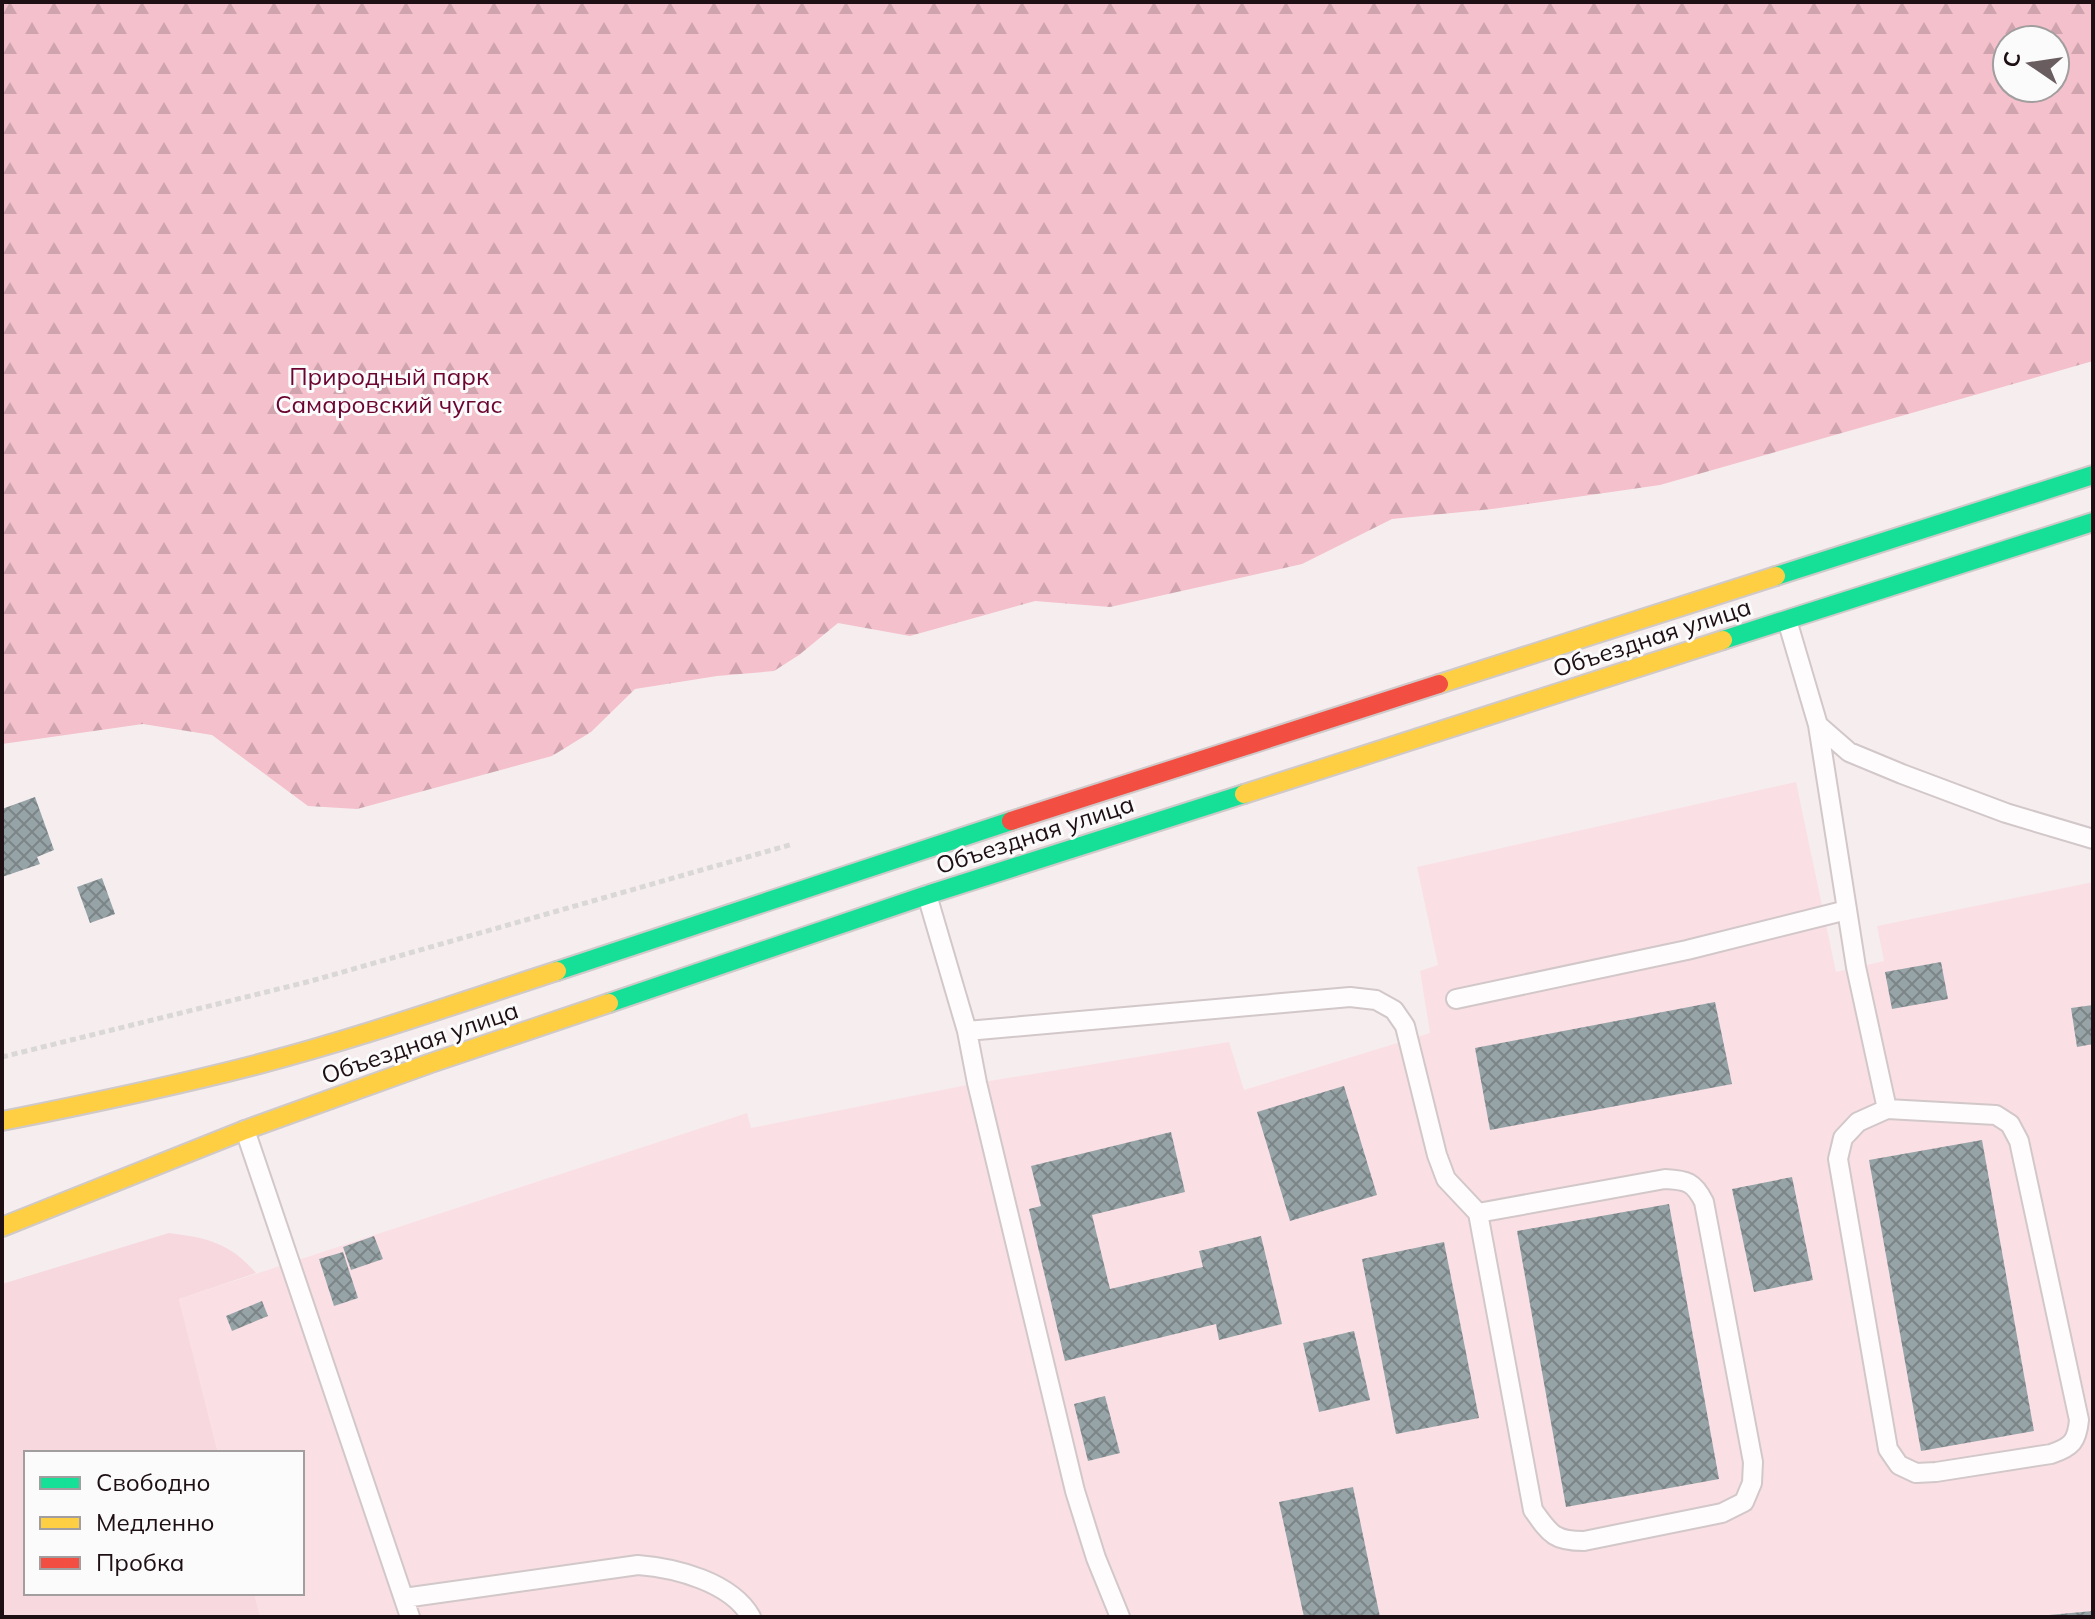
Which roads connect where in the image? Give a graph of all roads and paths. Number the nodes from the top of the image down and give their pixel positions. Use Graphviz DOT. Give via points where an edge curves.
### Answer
graph roads {
  1 [pos="2093,475"];
  2 [pos="2093,522"];
  3 [pos="1780,599"];
  4 [pos="1818,725"];
  5 [pos="2093,839"];
  6 [pos="808,840"];
  7 [pos="920,874"];
  8 [pos="1847,910"];
  9 [pos="1456,999"];
  10 [pos="967,1031"];
  11 [pos="2,1057"];
  12 [pos="1887,1109"];
  13 [pos="2,1121"];
  14 [pos="245,1130"];
  15 [pos="1478,1213"];
  16 [pos="2,1227"];
  17 [pos="404,1598"];
  18 [pos="410,1617"];
  19 [pos="751,1617"];
  20 [pos="1120,1617"];
  1 -- 3 [label="main road, Объездная улица"];
  2 -- 3 [label="main road, Объездная улица"];
  3 -- 4 [label="lane"];
  3 -- 7 [label="main road, Объездная улица"];
  3 -- 7 [label="main road, Объездная улица"];
  4 -- 5 [label="lane" via="1849,752 1902,774"];
  4 -- 8 [label="lane"];
  6 -- 11 [label="path" via="311,981"];
  7 -- 10 [label="lane"];
  7 -- 13 [label="main road, Объездная улица" via="262,1063"];
  7 -- 14 [label="main road, Объездная улица"];
  8 -- 9 [label="lane"];
  8 -- 12 [label="lane"];
  10 -- 15 [label="lane" via="1350,997 1376,1000 1394,1010 1405,1026 1446,1179"];
  10 -- 20 [label="lane" via="1075,1491"];
  12 -- 12 [label="lane" via="1858,1122 1843,1138 1838,1159 1888,1449 1899,1465 1916,1473 2067,1449 2079,1420 2015,1133 1996,1115"];
  14 -- 16 [label="main road, Объездная улица"];
  14 -- 17 [label="lane"];
  15 -- 15 [label="lane" via="1665,1179 1684,1180 1697,1189 1704,1202 1753,1462 1744,1502 1722,1513 1584,1541 1565,1541 1548,1531 1533,1510"];
  17 -- 18 [label="lane"];
  17 -- 19 [label="lane" via="638,1565 668,1567 727,1591"];
}
